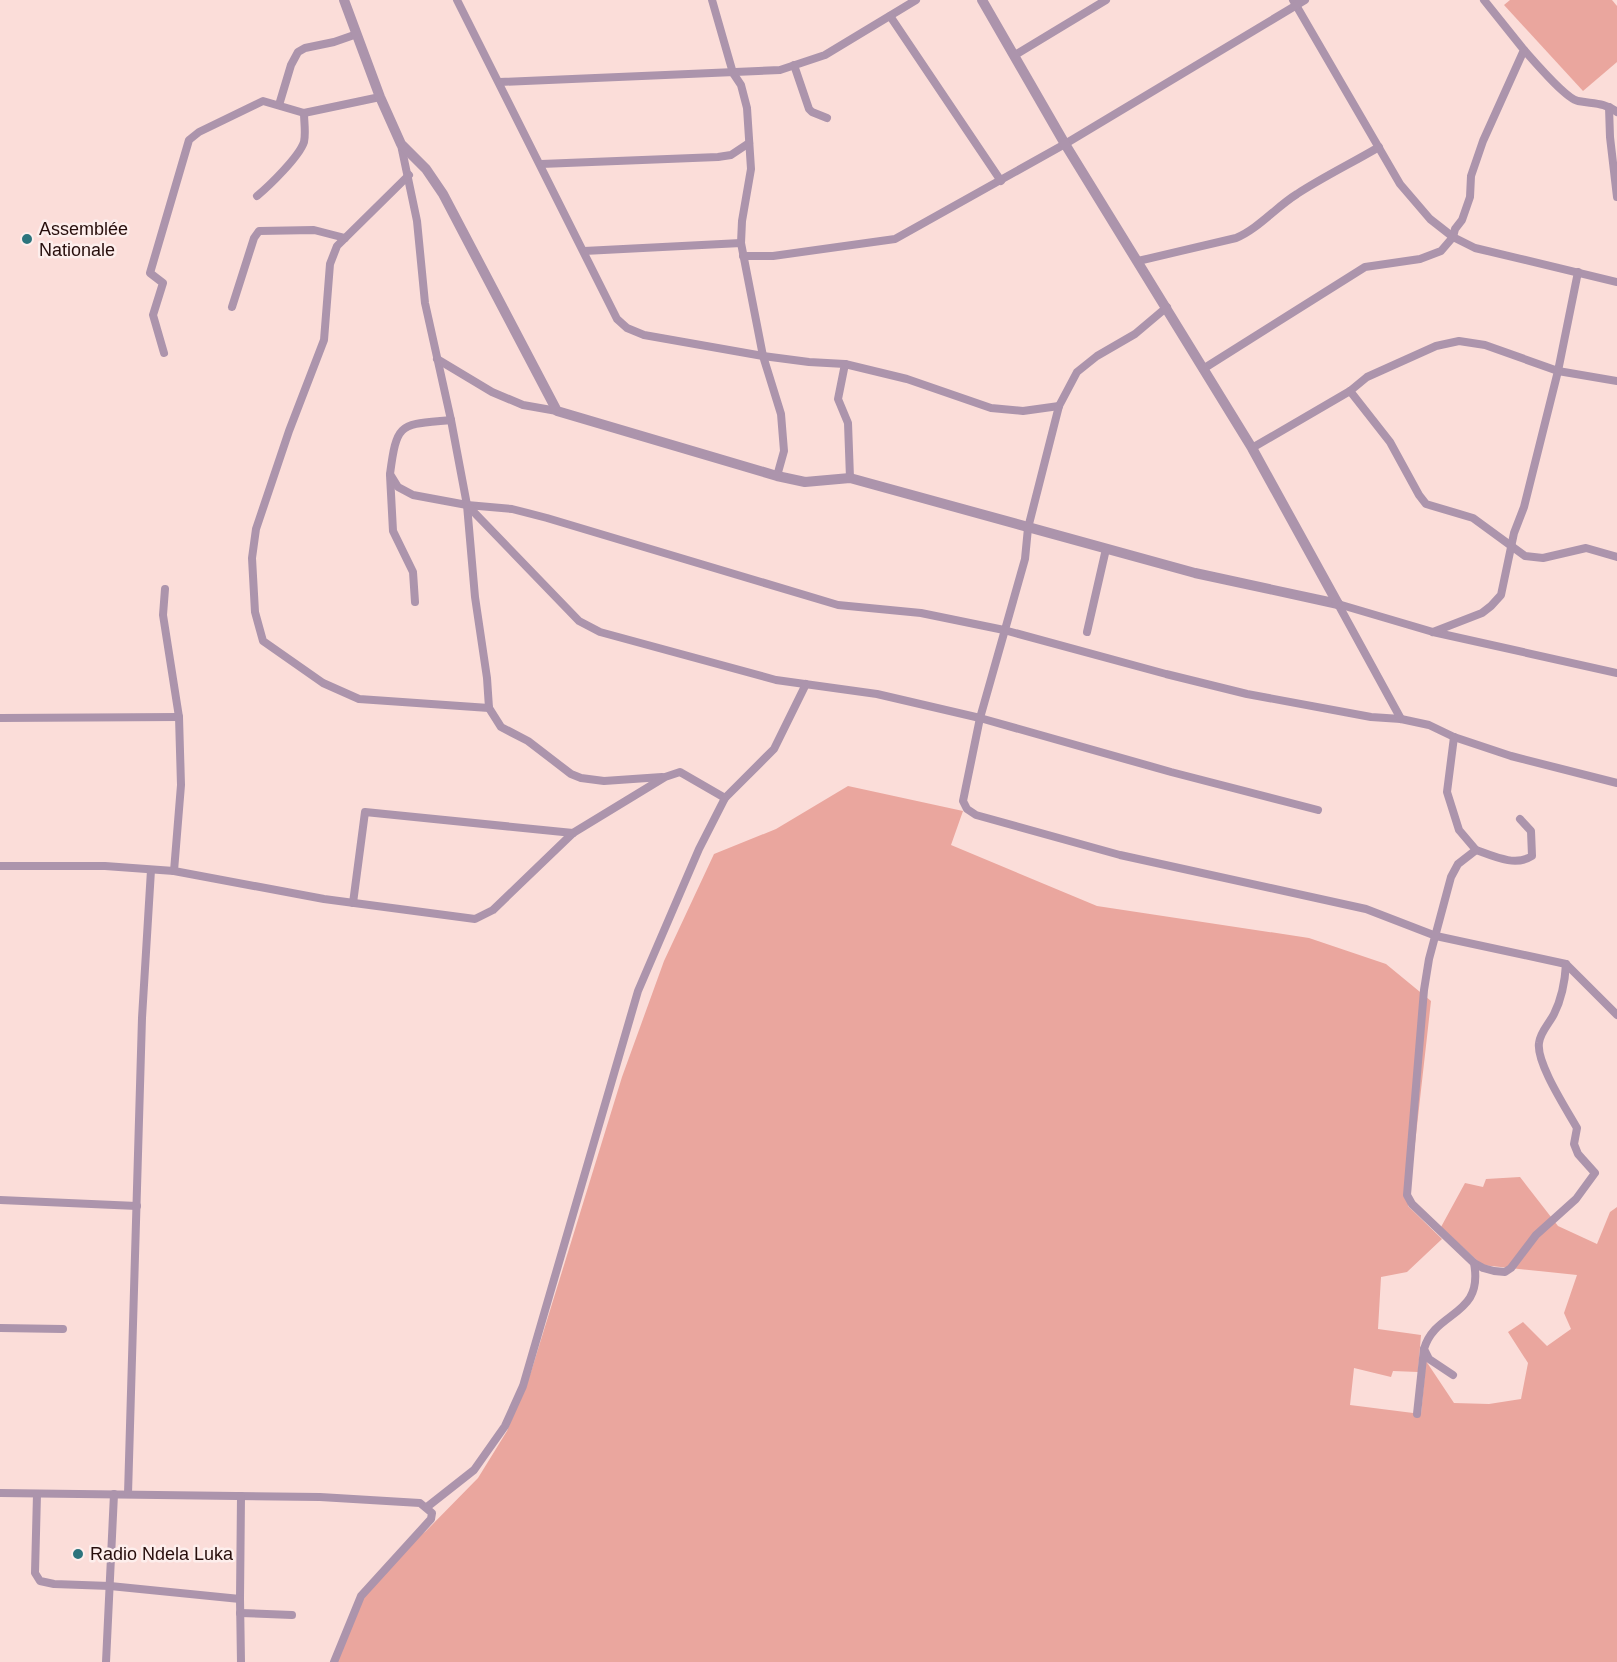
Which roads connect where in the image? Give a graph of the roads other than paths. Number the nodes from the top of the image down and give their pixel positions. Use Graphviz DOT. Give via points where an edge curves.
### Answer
graph roads {
  1 [pos="347,0"];
  2 [pos="457,0"];
  3 [pos="712,0"];
  4 [pos="916,0"];
  5 [pos="982,0"];
  6 [pos="1107,0"];
  7 [pos="1305,0"];
  8 [pos="1484,0"];
  9 [pos="1295,3"];
  10 [pos="890,16"];
  11 [pos="357,34"];
  12 [pos="1524,50"];
  13 [pos="1016,55"];
  14 [pos="794,65"];
  15 [pos="733,73"];
  16 [pos="500,82"];
  17 [pos="380,97"];
  18 [pos="279,105"];
  19 [pos="1613,110"];
  20 [pos="304,113"];
  21 [pos="827,118"];
  22 [pos="749,143"];
  23 [pos="401,144"];
  24 [pos="1065,144"];
  25 [pos="1379,147"];
  26 [pos="541,164"];
  27 [pos="409,175"];
  28 [pos="1001,181"];
  29 [pos="257,196"];
  30 [pos="1617,198"];
  31 [pos="1453,237"];
  32 [pos="345,238"];
  33 [pos="741,243"];
  34 [pos="584,251"];
  35 [pos="743,256"];
  36 [pos="1138,261"];
  37 [pos="1578,272"];
  38 [pos="1617,282"];
  39 [pos="1167,307"];
  40 [pos="232,308"];
  41 [pos="164,352"];
  42 [pos="763,356"];
  43 [pos="437,359"];
  44 [pos="845,364"];
  45 [pos="1203,369"];
  46 [pos="1558,371"];
  47 [pos="1617,381"];
  48 [pos="1350,391"];
  49 [pos="1059,406"];
  50 [pos="557,411"];
  51 [pos="451,420"];
  52 [pos="1252,448"];
  53 [pos="390,474"];
  54 [pos="777,477"];
  55 [pos="850,478"];
  56 [pos="467,506"];
  57 [pos="1028,528"];
  58 [pos="1512,545"];
  59 [pos="1106,549"];
  60 [pos="1617,557"];
  61 [pos="165,589"];
  62 [pos="415,602"];
  63 [pos="1338,604"];
  64 [pos="1004,630"];
  65 [pos="1087,632"];
  66 [pos="1433,632"];
  67 [pos="1617,673"];
  68 [pos="806,684"];
  69 [pos="489,708"];
  70 [pos="179,717"];
  71 [pos="0,718"];
  72 [pos="980,718"];
  73 [pos="1401,719"];
  74 [pos="1454,737"];
  75 [pos="665,777"];
  76 [pos="1617,783"];
  77 [pos="725,798"];
  78 [pos="1318,810"];
  79 [pos="1520,819"];
  80 [pos="573,832"];
  81 [pos="1476,850"];
  82 [pos="0,866"];
  83 [pos="151,870"];
  84 [pos="174,871"];
  85 [pos="353,903"];
  86 [pos="1436,936"];
  87 [pos="1566,964"];
  88 [pos="1617,1015"];
  89 [pos="0,1200"];
  90 [pos="137,1206"];
  91 [pos="1474,1263"];
  92 [pos="0,1328"];
  93 [pos="63,1329"];
  94 [pos="1424,1348"];
  95 [pos="1453,1375"];
  96 [pos="1418,1414"];
  97 [pos="0,1493"];
  98 [pos="37,1494"];
  99 [pos="114,1494"];
  100 [pos="128,1494"];
  101 [pos="240,1496"];
  102 [pos="427,1507"];
  103 [pos="110,1586"];
  104 [pos="240,1599"];
  105 [pos="240,1613"];
  106 [pos="291,1615"];
  107 [pos="334,1660"];
  108 [pos="106,1662"];
  109 [pos="241,1662"];
  1 -- 11 [label="street"];
  2 -- 16 [label="street"];
  3 -- 15 [label="street"];
  4 -- 10 [label="street"];
  5 -- 13 [label="street"];
  6 -- 13 [label="street"];
  7 -- 9 [label="street"];
  8 -- 12 [label="street"];
  9 -- 24 [label="street"];
  9 -- 25 [label="street"];
  10 -- 14 [label="street" via="825,55"];
  10 -- 28 [label="street"];
  11 -- 17 [label="street"];
  11 -- 18 [label="street" via="298,52"];
  12 -- 19 [label="street" via="1576,101 1596,102"];
  12 -- 31 [label="street" via="1483,141 1471,176 1470,197"];
  13 -- 24 [label="street"];
  14 -- 15 [label="street" via="780,70"];
  14 -- 21 [label="street" via="809,109"];
  15 -- 16 [label="street"];
  15 -- 22 [label="street" via="747,108"];
  16 -- 26 [label="street"];
  17 -- 20 [label="street"];
  17 -- 23 [label="street"];
  18 -- 20 [label="street"];
  18 -- 41 [label="street" via="263,101 254,104 189,140 150,273 163,283 153,315"];
  19 -- 30 [label="street" via="1610,137"];
  20 -- 29 [label="street" via="302,146"];
  22 -- 26 [label="street" via="731,155 718,157"];
  22 -- 33 [label="street" via="751,169"];
  23 -- 27 [label="street"];
  23 -- 50 [label="street" via="426,169 443,194"];
  24 -- 28 [label="street"];
  24 -- 36 [label="street"];
  25 -- 31 [label="street" via="1400,184 1430,219"];
  25 -- 36 [label="street" via="1296,194 1248,233"];
  26 -- 34 [label="street"];
  27 -- 32 [label="street"];
  27 -- 43 [label="street" via="425,303"];
  28 -- 35 [label="street" via="895,239 773,256"];
  31 -- 37 [label="street" via="1510,258"];
  31 -- 45 [label="street" via="1441,252 1365,267"];
  32 -- 40 [label="street" via="314,230 259,231"];
  32 -- 69 [label="street" via="330,264 324,340 256,528 252,558 255,612 263,641 323,682 359,699"];
  33 -- 34 [label="street"];
  33 -- 35 [label="street"];
  34 -- 42 [label="street" via="617,319 627,328 644,335"];
  35 -- 42 [label="street"];
  36 -- 39 [label="street"];
  37 -- 38 [label="street"];
  37 -- 46 [label="street"];
  39 -- 45 [label="street"];
  39 -- 49 [label="street" via="1136,334 1077,372"];
  42 -- 44 [label="street"];
  42 -- 54 [label="street" via="781,414 784,451"];
  43 -- 50 [label="street" via="492,392 523,405"];
  43 -- 51 [label="street"];
  44 -- 49 [label="street" via="907,379 991,408 1023,411"];
  44 -- 55 [label="street" via="838,399 848,423"];
  45 -- 52 [label="street"];
  46 -- 47 [label="street"];
  46 -- 48 [label="street" via="1485,345 1459,341 1413,355 1367,377"];
  46 -- 58 [label="street"];
  48 -- 52 [label="street"];
  48 -- 58 [label="street" via="1390,442 1422,500 1473,518"];
  49 -- 57 [label="street"];
  50 -- 54 [label="street"];
  51 -- 53 [label="street" via="412,423 404,428 394,444"];
  51 -- 56 [label="street"];
  52 -- 63 [label="street"];
  53 -- 56 [label="street" via="399,487 412,495"];
  53 -- 62 [label="street" via="393,531 413,573"];
  54 -- 55 [label="street" via="805,482"];
  55 -- 57 [label="street"];
  56 -- 64 [label="street" via="512,509 547,518 838,604 921,613"];
  56 -- 68 [label="street" via="589,627 776,680"];
  56 -- 69 [label="street"];
  57 -- 59 [label="street"];
  57 -- 64 [label="street" via="1025,559"];
  58 -- 60 [label="street" via="1525,556 1543,558 1586,548"];
  58 -- 66 [label="street" via="1501,595 1482,613"];
  59 -- 63 [label="street"];
  59 -- 65 [label="street"];
  61 -- 70 [label="street" via="163,615"];
  63 -- 66 [label="street"];
  63 -- 73 [label="street"];
  64 -- 72 [label="street"];
  64 -- 73 [label="street" via="1247,694"];
  66 -- 67 [label="street"];
  68 -- 72 [label="street" via="877,694"];
  68 -- 77 [label="street" via="774,749"];
  69 -- 75 [label="street" via="501,727 580,778 604,781"];
  70 -- 71 [label="street"];
  70 -- 84 [label="street" via="182,785"];
  72 -- 78 [label="street"];
  72 -- 86 [label="street" via="963,801 976,815 1120,855 1366,909"];
  73 -- 74 [label="street" via="1429,725"];
  74 -- 76 [label="street"];
  74 -- 81 [label="street" via="1448,792 1459,830"];
  75 -- 77 [label="street" via="680,772"];
  75 -- 80 [label="street"];
  77 -- 102 [label="street" via="638,991 523,1386 506,1426 474,1470"];
  79 -- 81 [label="street" via="1531,831 1532,856 1516,862"];
  80 -- 85 [label="street" via="493,910 475,919"];
  80 -- 85 [label="street" via="365,812"];
  81 -- 86 [label="street" via="1458,864 1451,876"];
  82 -- 83 [label="street"];
  83 -- 84 [label="street"];
  83 -- 90 [label="street"];
  84 -- 85 [label="street"];
  86 -- 87 [label="street"];
  86 -- 91 [label="street" via="1424,990 1407,1195"];
  87 -- 88 [label="street"];
  87 -- 91 [label="street" via="1564,986 1539,1042 1539,1053 1577,1128 1574,1144 1578,1154 1595,1173 1576,1199 1536,1234 1511,1268 1494,1271"];
  89 -- 90 [label="street"];
  90 -- 100 [label="street"];
  91 -- 94 [label="street" via="1476,1275 1466,1305 1437,1327"];
  92 -- 93 [label="street"];
  94 -- 95 [label="street" via="1429,1359"];
  94 -- 96 [label="street"];
  97 -- 98 [label="street"];
  98 -- 99 [label="street"];
  98 -- 103 [label="street" via="35,1574 40,1581"];
  99 -- 100 [label="street"];
  99 -- 103 [label="street"];
  100 -- 101 [label="street"];
  101 -- 102 [label="street" via="420,1503"];
  101 -- 104 [label="street"];
  102 -- 107 [label="street" via="431,1519 361,1596"];
  103 -- 104 [label="street"];
  103 -- 108 [label="street"];
  104 -- 105 [label="street"];
  105 -- 106 [label="street"];
  105 -- 109 [label="street"];
}
